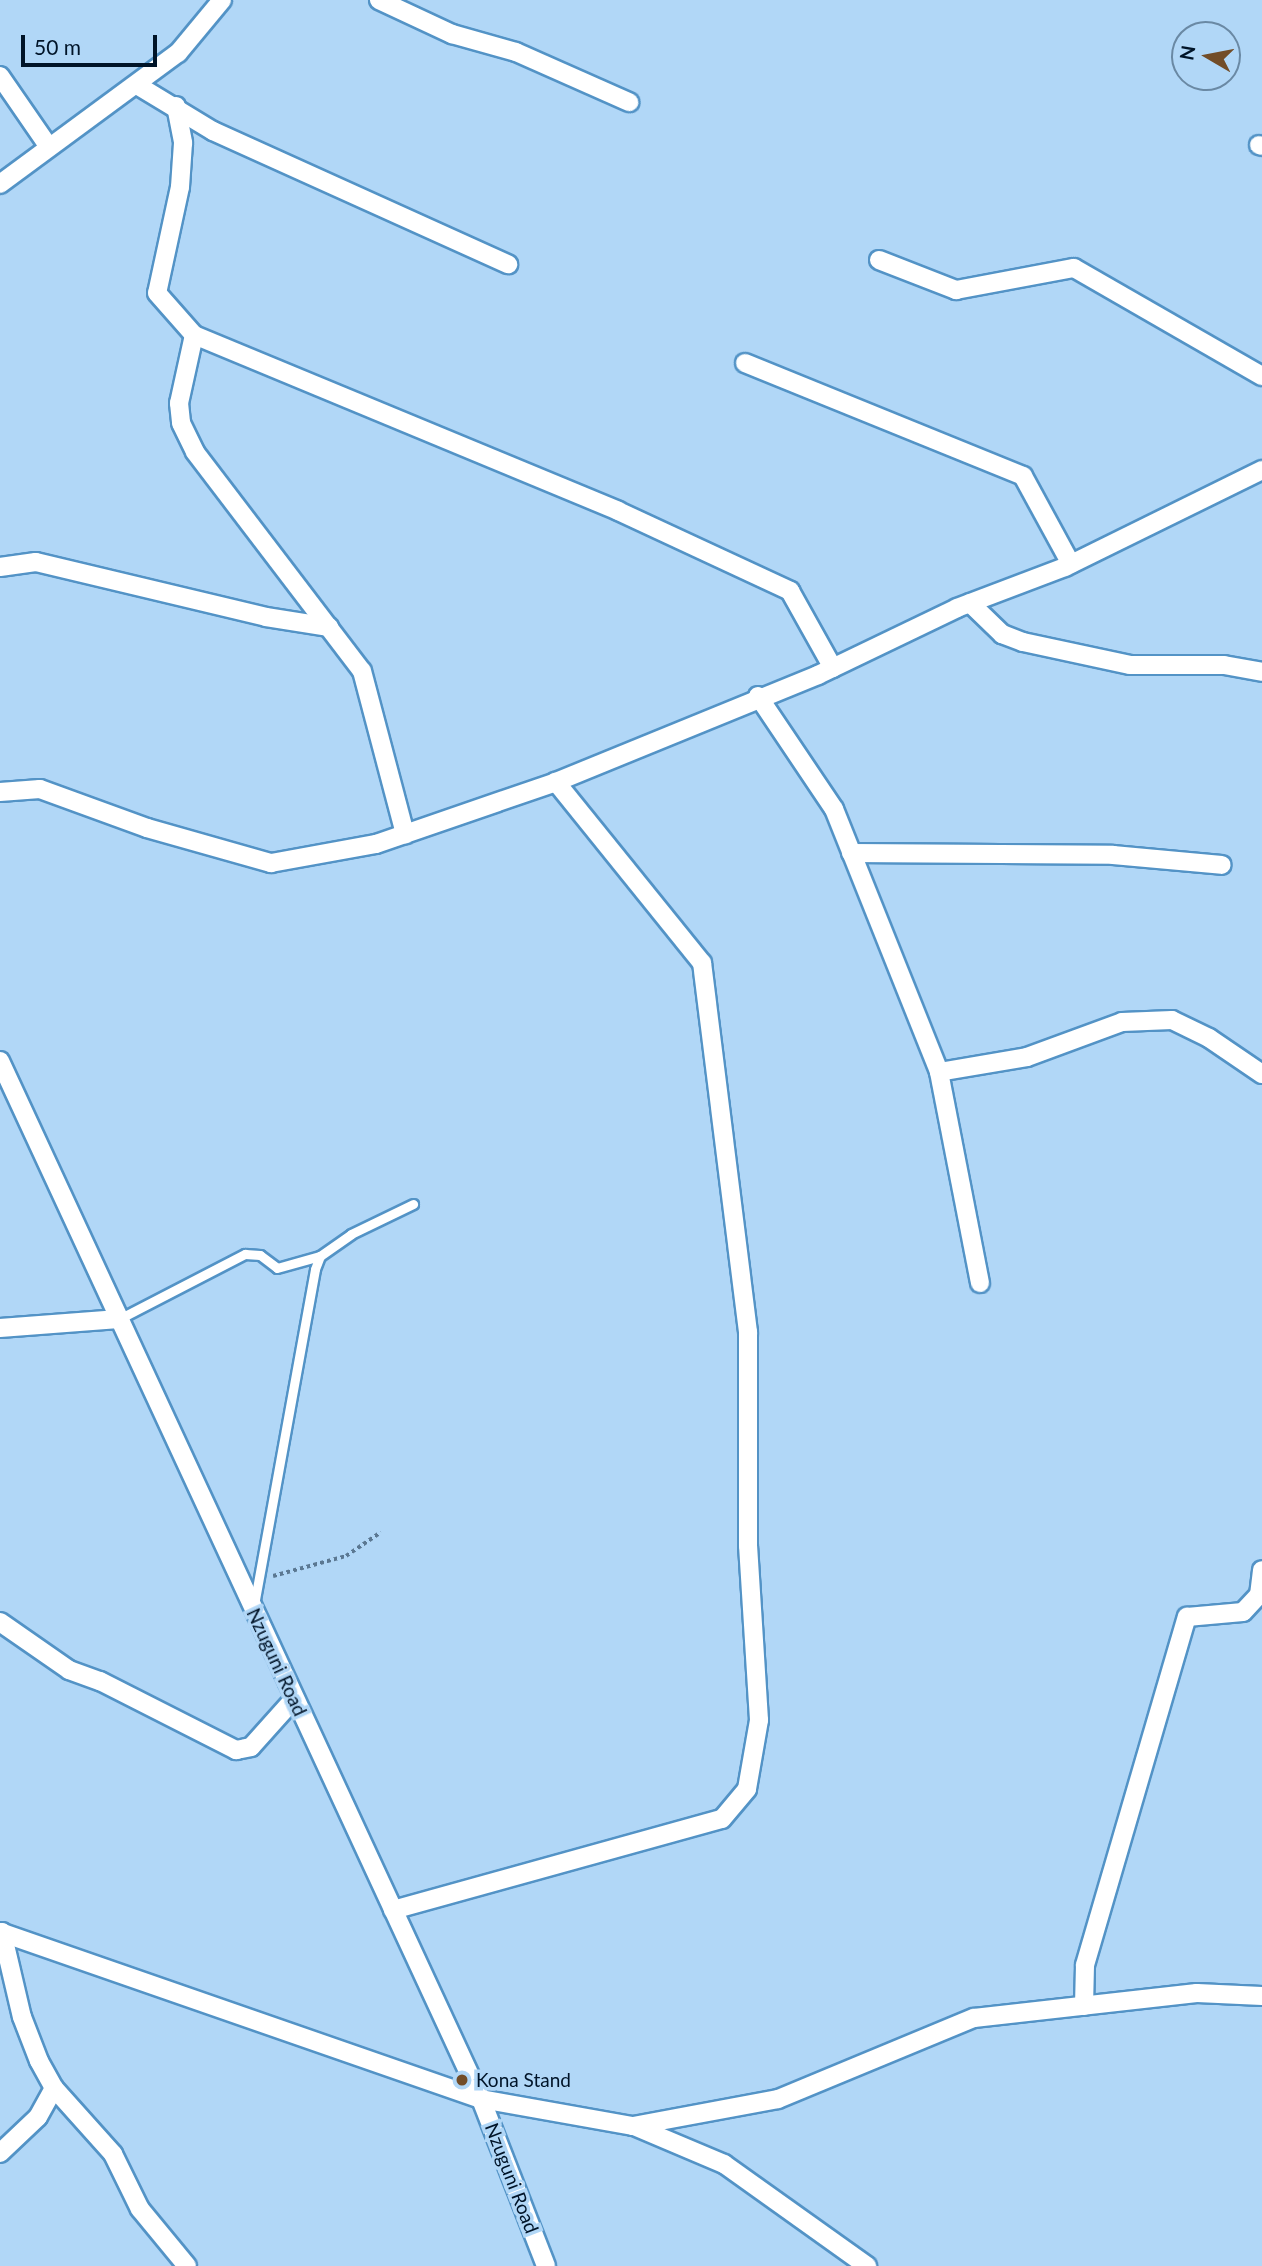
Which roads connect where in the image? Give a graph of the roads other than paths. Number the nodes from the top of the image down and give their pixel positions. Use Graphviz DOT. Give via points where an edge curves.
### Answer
graph roads {
  1 [pos="222,0"];
  2 [pos="379,0"];
  3 [pos="0,76"];
  4 [pos="137,85"];
  5 [pos="629,103"];
  6 [pos="176,106"];
  7 [pos="49,147"];
  8 [pos="0,184"];
  9 [pos="879,260"];
  10 [pos="508,264"];
  11 [pos="194,335"];
  12 [pos="745,363"];
  13 [pos="1262,376"];
  14 [pos="1262,470"];
  15 [pos="1071,564"];
  16 [pos="0,567"];
  17 [pos="970,603"];
  18 [pos="329,627"];
  19 [pos="833,668"];
  20 [pos="1262,672"];
  21 [pos="758,696"];
  22 [pos="556,782"];
  23 [pos="0,792"];
  24 [pos="405,834"];
  25 [pos="851,853"];
  26 [pos="1222,865"];
  27 [pos="0,1061"];
  28 [pos="939,1072"];
  29 [pos="1262,1074"];
  30 [pos="413,1204"];
  31 [pos="320,1256"];
  32 [pos="980,1283"];
  33 [pos="119,1320"];
  34 [pos="0,1328"];
  35 [pos="1262,1570"];
  36 [pos="253,1610"];
  37 [pos="0,1622"];
  38 [pos="294,1699"];
  39 [pos="393,1910"];
  40 [pos="1,1932"];
  41 [pos="1262,1996"];
  42 [pos="1084,2006"];
  43 [pos="54,2088"];
  44 [pos="481,2099"];
  45 [pos="633,2126"];
  46 [pos="0,2153"];
  47 [pos="187,2266"];
  48 [pos="546,2266"];
  49 [pos="867,2266"];
  1 -- 4 [label="street" via="189,43"];
  2 -- 5 [label="street" via="452,34 516,52"];
  3 -- 7 [label="street"];
  4 -- 6 [label="street"];
  4 -- 7 [label="street"];
  6 -- 10 [label="street" via="213,131"];
  6 -- 11 [label="street" via="183,143 180,187 158,293"];
  7 -- 8 [label="street"];
  9 -- 13 [label="street" via="956,289 1074,268"];
  11 -- 18 [label="street" via="180,403 181,424 195,452"];
  11 -- 19 [label="street" via="618,511 790,591"];
  12 -- 15 [label="street" via="1023,476"];
  14 -- 15 [label="street"];
  15 -- 17 [label="street"];
  16 -- 18 [label="street" via="36,562 265,617"];
  17 -- 19 [label="street"];
  17 -- 20 [label="street" via="1002,634 1023,642 1130,665 1224,665"];
  18 -- 24 [label="street" via="362,671"];
  19 -- 21 [label="street"];
  21 -- 22 [label="street"];
  21 -- 25 [label="street" via="834,808"];
  22 -- 24 [label="street"];
  22 -- 39 [label="street" via="702,963 748,1332 748,1546 759,1720 747,1789 722,1819"];
  23 -- 24 [label="street" via="40,789 147,828 271,863 376,844"];
  25 -- 26 [label="street" via="1113,855"];
  25 -- 28 [label="street"];
  27 -- 33 [label="street, Nzuguni Road"];
  28 -- 29 [label="street" via="1027,1057 1122,1022 1172,1020 1209,1038"];
  28 -- 32 [label="street"];
  30 -- 31 [label="lane" via="351,1234"];
  31 -- 33 [label="lane" via="277,1268 260,1255 246,1254"];
  31 -- 36 [label="lane" via="309,1289"];
  33 -- 34 [label="street"];
  33 -- 36 [label="street, Nzuguni Road"];
  35 -- 42 [label="street" via="1259,1594 1243,1612 1187,1617 1085,1965"];
  36 -- 38 [label="street, Nzuguni Road"];
  37 -- 38 [label="street" via="69,1670 236,1750 251,1747"];
  38 -- 39 [label="street, Nzuguni Road"];
  39 -- 44 [label="street, Nzuguni Road"];
  40 -- 43 [label="street" via="22,2017"];
  40 -- 44 [label="street"];
  41 -- 42 [label="street" via="1197,1993"];
  42 -- 45 [label="street" via="974,2018 778,2099"];
  43 -- 46 [label="street" via="38,2117"];
  43 -- 47 [label="street" via="113,2154 140,2209"];
  44 -- 45 [label="street"];
  44 -- 48 [label="street, Nzuguni Road"];
  45 -- 49 [label="street" via="746,2177"];
}
